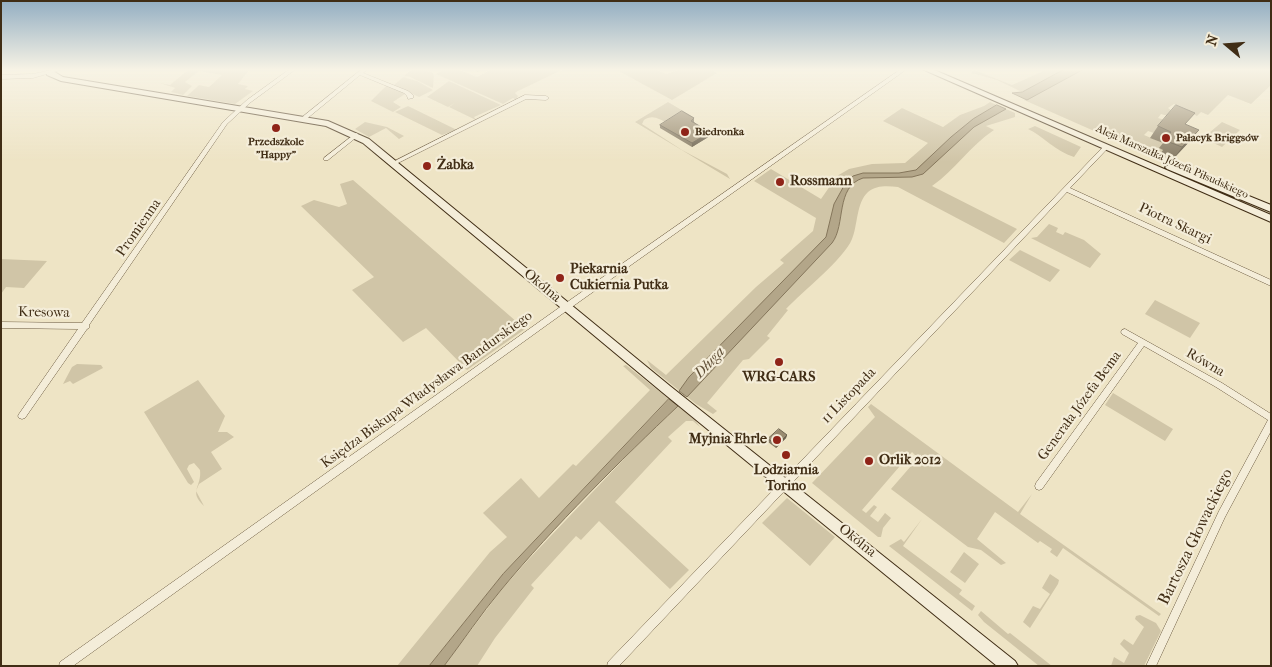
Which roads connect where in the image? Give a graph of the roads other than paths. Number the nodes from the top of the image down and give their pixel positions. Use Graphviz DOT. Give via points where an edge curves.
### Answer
graph roads {
  1 [pos="187,100"];
  2 [pos="252,100"];
  3 [pos="326,100"];
  4 [pos="520,100"];
  5 [pos="860,100"];
  6 [pos="1007,100"];
  7 [pos="1023,107"];
  8 [pos="240,109"];
  9 [pos="310,113"];
  10 [pos="302,120"];
  11 [pos="332,125"];
  12 [pos="356,135"];
  13 [pos="1106,147"];
  14 [pos="326,160"];
  15 [pos="394,163"];
  16 [pos="1067,189"];
  17 [pos="1271,209"];
  18 [pos="1271,219"];
  19 [pos="1271,283"];
  20 [pos="566,307"];
  21 [pos="1,325"];
  22 [pos="86,326"];
  23 [pos="1125,332"];
  24 [pos="1143,342"];
  25 [pos="22,416"];
  26 [pos="1271,420"];
  27 [pos="786,483"];
  28 [pos="1039,486"];
  29 [pos="64,666"];
  30 [pos="612,666"];
  31 [pos="1010,666"];
  32 [pos="1151,666"];
  1 -- 8 [label="street, Okólna"];
  2 -- 8 [label="street, Promienna"];
  3 -- 9 [label="street"];
  4 -- 15 [label="street"];
  5 -- 20 [label="street, Księdza Biskupa Władysława Bandurskiego"];
  6 -- 7 [label="street, Aleja Marszałka Józefa Piłsudskiego"];
  7 -- 13 [label="street, Aleja Marszałka Józefa Piłsudskiego"];
  7 -- 17 [label="street, Aleja Marszałka Józefa Piłsudskiego"];
  8 -- 10 [label="street, Okólna"];
  8 -- 22 [label="street, Promienna" via="225,123"];
  9 -- 10 [label="street"];
  9 -- 11 [label="street"];
  10 -- 11 [label="street, Okólna"];
  11 -- 12 [label="street, Okólna"];
  12 -- 14 [label="street"];
  12 -- 15 [label="street, Okólna"];
  13 -- 16 [label="street, 11 Listopada"];
  13 -- 18 [label="street, Aleja Marszałka Józefa Piłsudskiego"];
  15 -- 20 [label="street, Okólna"];
  16 -- 19 [label="street, Piotra Skargi"];
  16 -- 27 [label="street, 11 Listopada"];
  20 -- 27 [label="street, Okólna"];
  20 -- 29 [label="street, Księdza Biskupa Władysława Bandurskiego"];
  21 -- 22 [label="street, Kresowa"];
  22 -- 25 [label="street, Promienna"];
  23 -- 24 [label="street, Równa"];
  24 -- 26 [label="street, Równa" via="1220,385"];
  24 -- 28 [label="street, Generała Józefa Bema"];
  26 -- 32 [label="street, Bartosza Głowackiego" via="1222,514"];
  27 -- 30 [label="street, 11 Listopada"];
  27 -- 31 [label="street, Okólna"];
}
